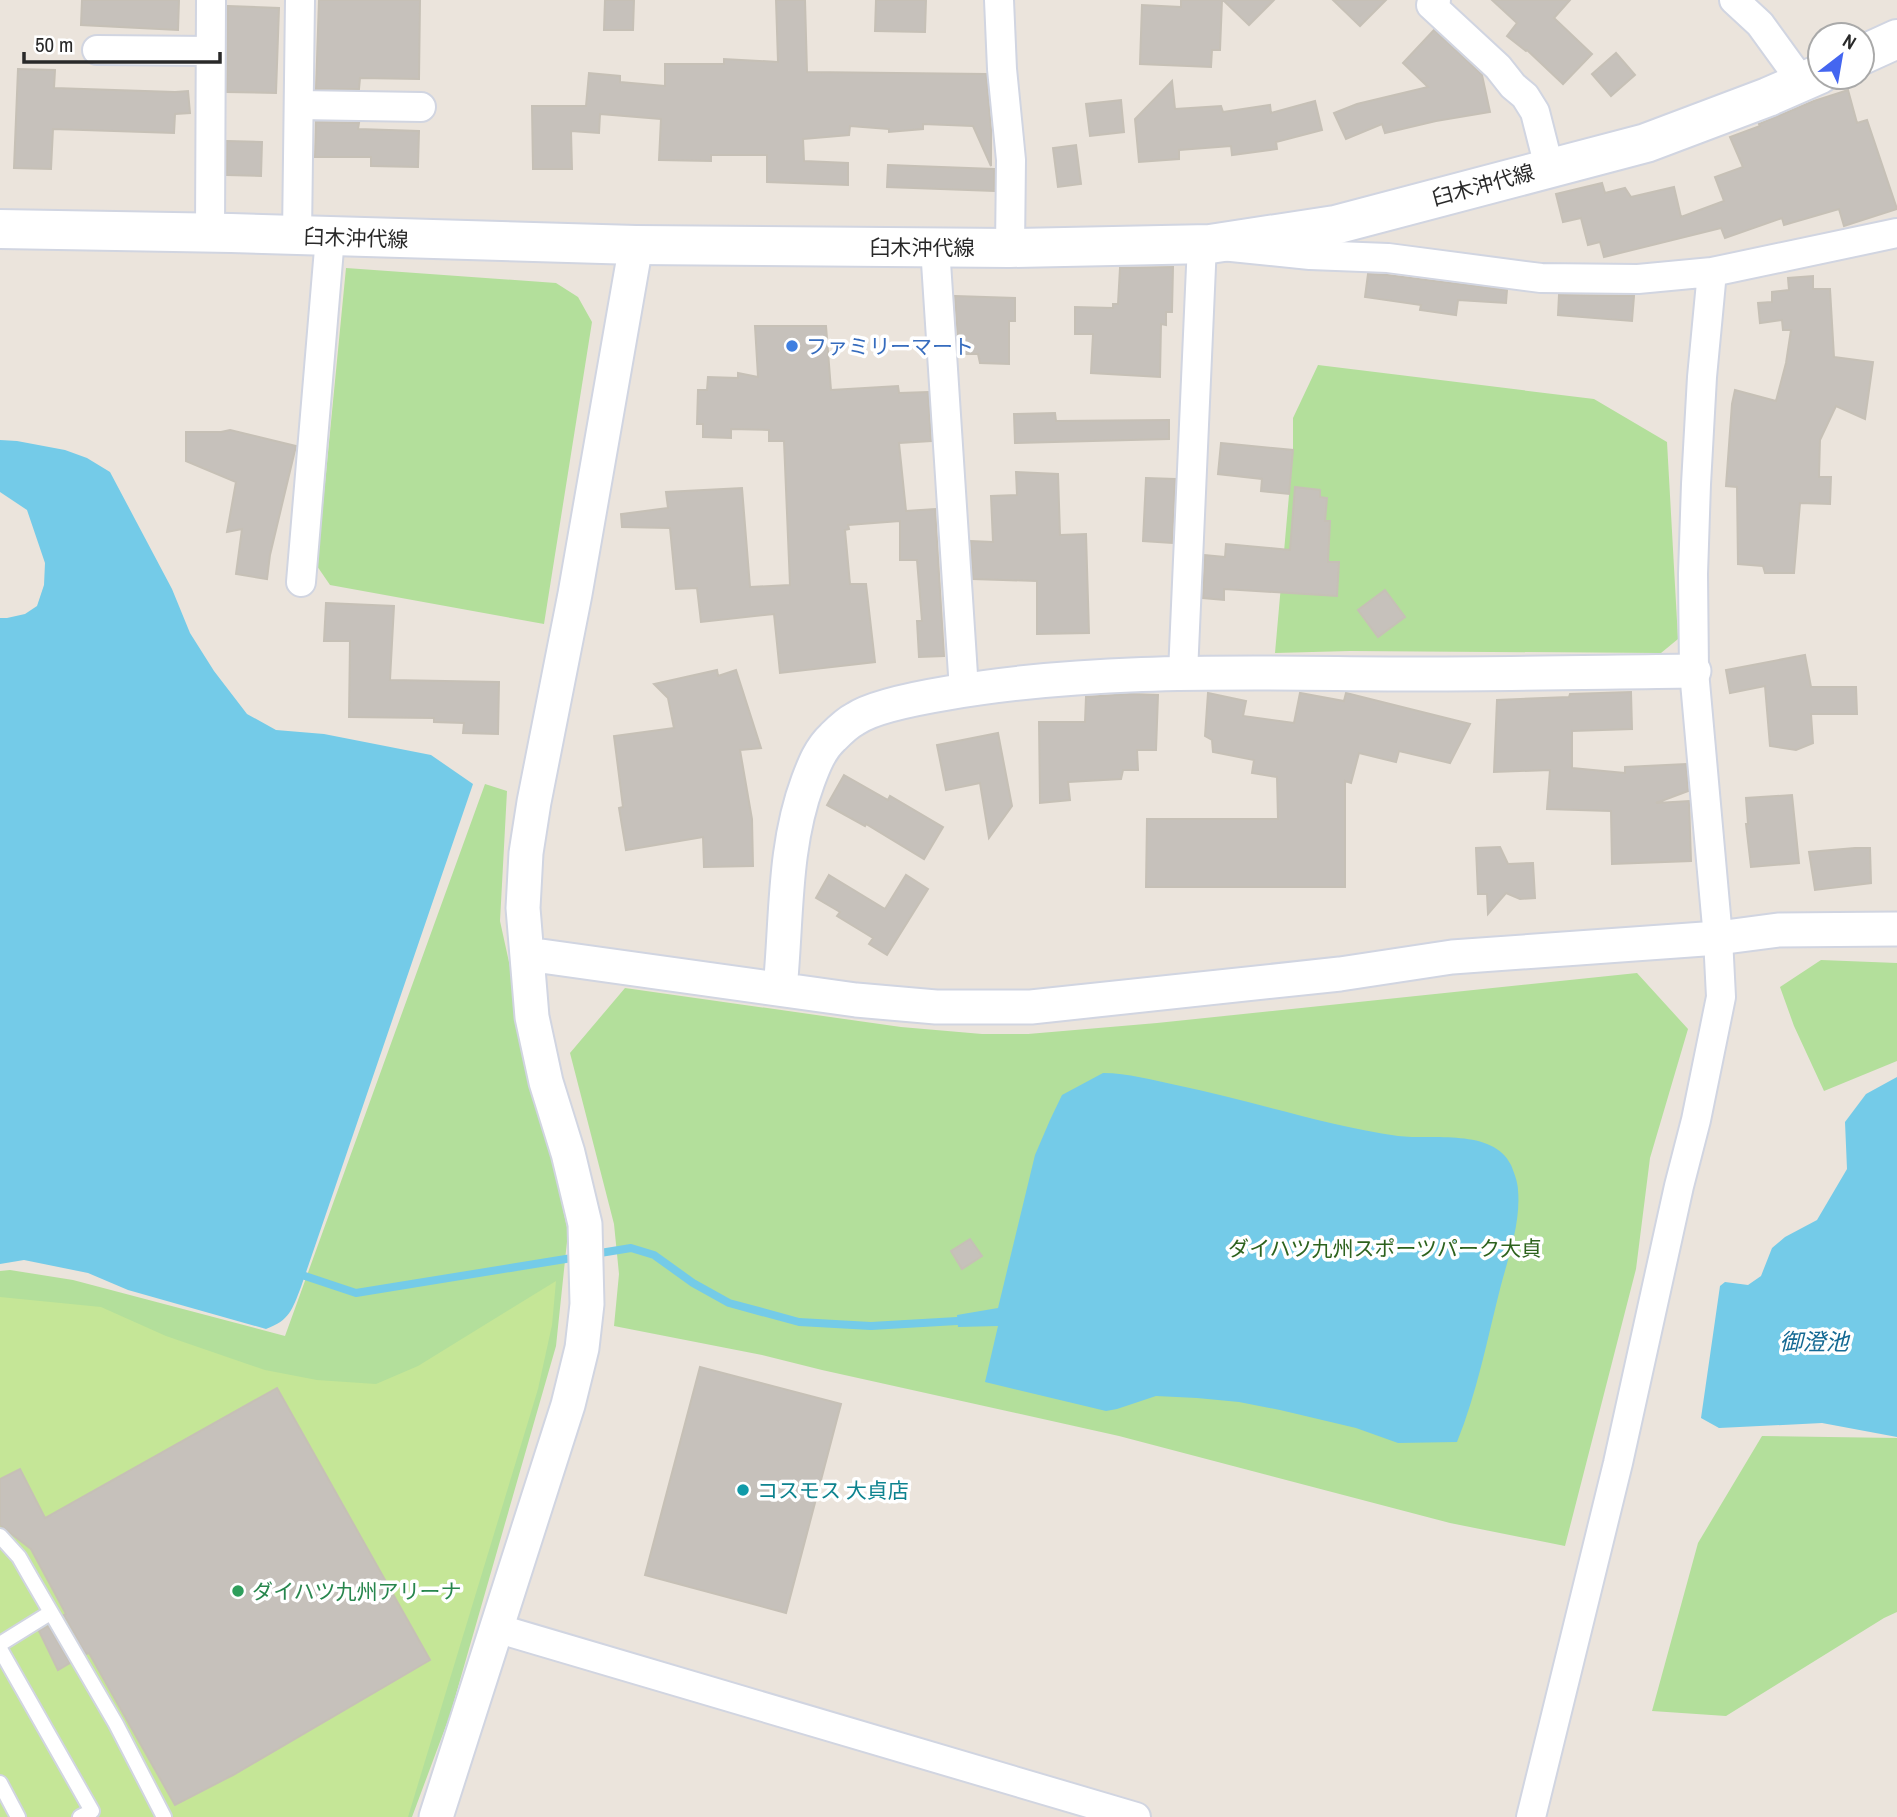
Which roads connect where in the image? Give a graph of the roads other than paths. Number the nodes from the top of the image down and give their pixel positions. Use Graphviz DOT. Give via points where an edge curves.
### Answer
graph roads {
  1 [pos="211,0"];
  2 [pos="300,0"];
  3 [pos="999,0"];
  4 [pos="1436,0"];
  5 [pos="1734,0"];
  6 [pos="1897,38"];
  7 [pos="1876,48"];
  8 [pos="97,50"];
  9 [pos="210,51"];
  10 [pos="1806,73"];
  11 [pos="1806,80"];
  12 [pos="299,105"];
  13 [pos="421,107"];
  14 [pos="1549,167"];
  15 [pos="0,229"];
  16 [pos="210,233"];
  17 [pos="1897,233"];
  18 [pos="314,236"];
  19 [pos="1202,244"];
  20 [pos="636,245"];
  21 [pos="935,247"];
  22 [pos="1010,248"];
  23 [pos="1712,272"];
  24 [pos="301,582"];
  25 [pos="1694,671"];
  26 [pos="1183,673"];
  27 [pos="964,690"];
  28 [pos="1897,929"];
  29 [pos="1718,938"];
  30 [pos="527,954"];
  31 [pos="780,989"];
  32 [pos="0,1536"];
  33 [pos="50,1612"];
  34 [pos="496,1629"];
  35 [pos="0,1647"];
  36 [pos="0,1783"];
  37 [pos="18,1817"];
  38 [pos="80,1817"];
  39 [pos="163,1817"];
  40 [pos="436,1817"];
  41 [pos="1136,1817"];
  42 [pos="1531,1817"];
  1 -- 9 [label="street"];
  2 -- 12 [label="street"];
  3 -- 22 [label="street" via="1011,160"];
  4 -- 14 [label="street" via="1431,5 1525,96 1535,112"];
  5 -- 10 [label="street"];
  6 -- 7 [label="main road"];
  8 -- 9 [label="street"];
  9 -- 16 [label="street"];
  11 -- 14 [label="main road, 臼木沖代線" via="1646,143"];
  12 -- 13 [label="street"];
  12 -- 18 [label="street"];
  14 -- 19 [label="main road, 臼木沖代線" via="1335,225"];
  15 -- 16 [label="main road, 臼木沖代線"];
  16 -- 18 [label="main road, 臼木沖代線"];
  17 -- 23 [label="street"];
  18 -- 20 [label="main road, 臼木沖代線"];
  18 -- 24 [label="street"];
  19 -- 22 [label="main road, 臼木沖代線"];
  19 -- 23 [label="street" via="1388,258 1541,278 1638,279"];
  19 -- 26 [label="street"];
  20 -- 21 [label="main road, 臼木沖代線"];
  20 -- 30 [label="street" via="526,853 523,908"];
  21 -- 22 [label="main road, 臼木沖代線"];
  21 -- 27 [label="street"];
  23 -- 25 [label="street" via="1696,484"];
  25 -- 26 [label="street"];
  25 -- 29 [label="street"];
  26 -- 27 [label="street"];
  27 -- 31 [label="street" via="856,717 831,738 815,761 792,836"];
  28 -- 29 [label="street" via="1778,930"];
  29 -- 31 [label="street" via="1452,957 1340,974 1031,1007 936,1007"];
  29 -- 42 [label="street" via="1721,997 1696,1120"];
  30 -- 31 [label="street"];
  30 -- 34 [label="street" via="532,1017 585,1224 587,1304 568,1405"];
  32 -- 33 [label="lane" via="19,1557"];
  33 -- 35 [label="lane"];
  33 -- 39 [label="lane" via="116,1724"];
  34 -- 40 [label="street"];
  34 -- 41 [label="street"];
  35 -- 38 [label="lane" via="92,1811"];
  36 -- 37 [label="lane"];
}
